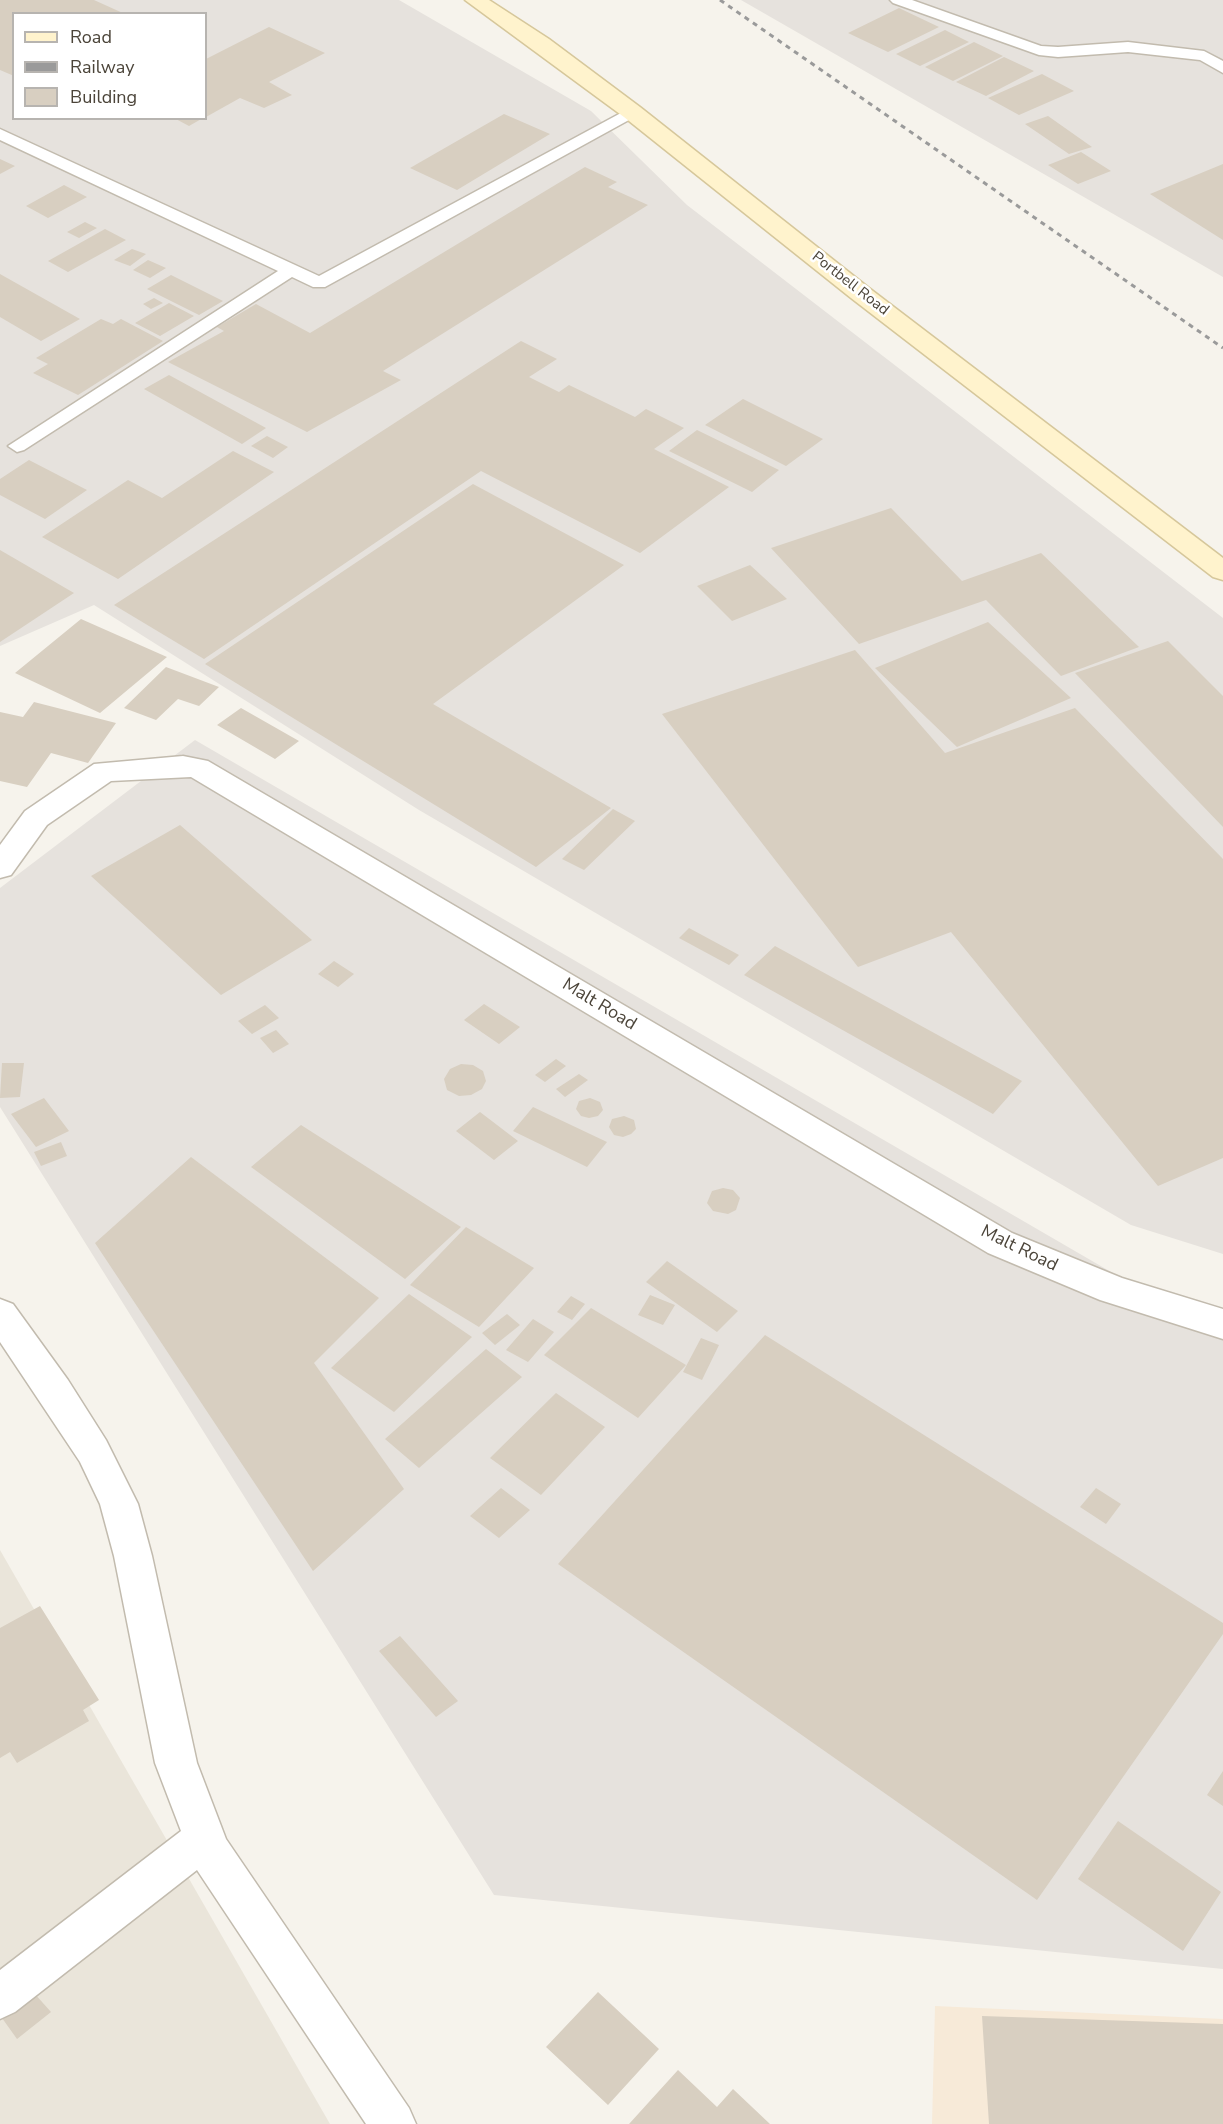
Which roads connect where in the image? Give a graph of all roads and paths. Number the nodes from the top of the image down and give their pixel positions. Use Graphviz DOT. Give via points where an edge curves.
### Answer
graph roads {
  1 [pos="475,0"];
  2 [pos="898,0"];
  3 [pos="1223,68"];
  4 [pos="632,112"];
  5 [pos="0,134"];
  6 [pos="291,270"];
  7 [pos="17,446"];
  8 [pos="1223,571"];
  9 [pos="0,867"];
  10 [pos="0,1314"];
  11 [pos="1223,1324"];
  12 [pos="205,1838"];
  13 [pos="0,1997"];
  14 [pos="393,2124"];
  1 -- 4 [label="main road, Portbell Road" via="542,44"];
  2 -- 3 [label="lane" via="1039,50 1128,47 1204,56"];
  4 -- 6 [label="lane" via="319,283"];
  4 -- 8 [label="main road, Portbell Road" via="860,293"];
  5 -- 6 [label="lane"];
  6 -- 7 [label="lane"];
  9 -- 11 [label="street, Malt Road" via="36,818 104,771 198,768 1000,1243 1113,1290"];
  10 -- 12 [label="street" via="93,1451 119,1504 134,1556 176,1763"];
  12 -- 13 [label="street"];
  12 -- 14 [label="street" via="204,1843 231,1886"];
}
